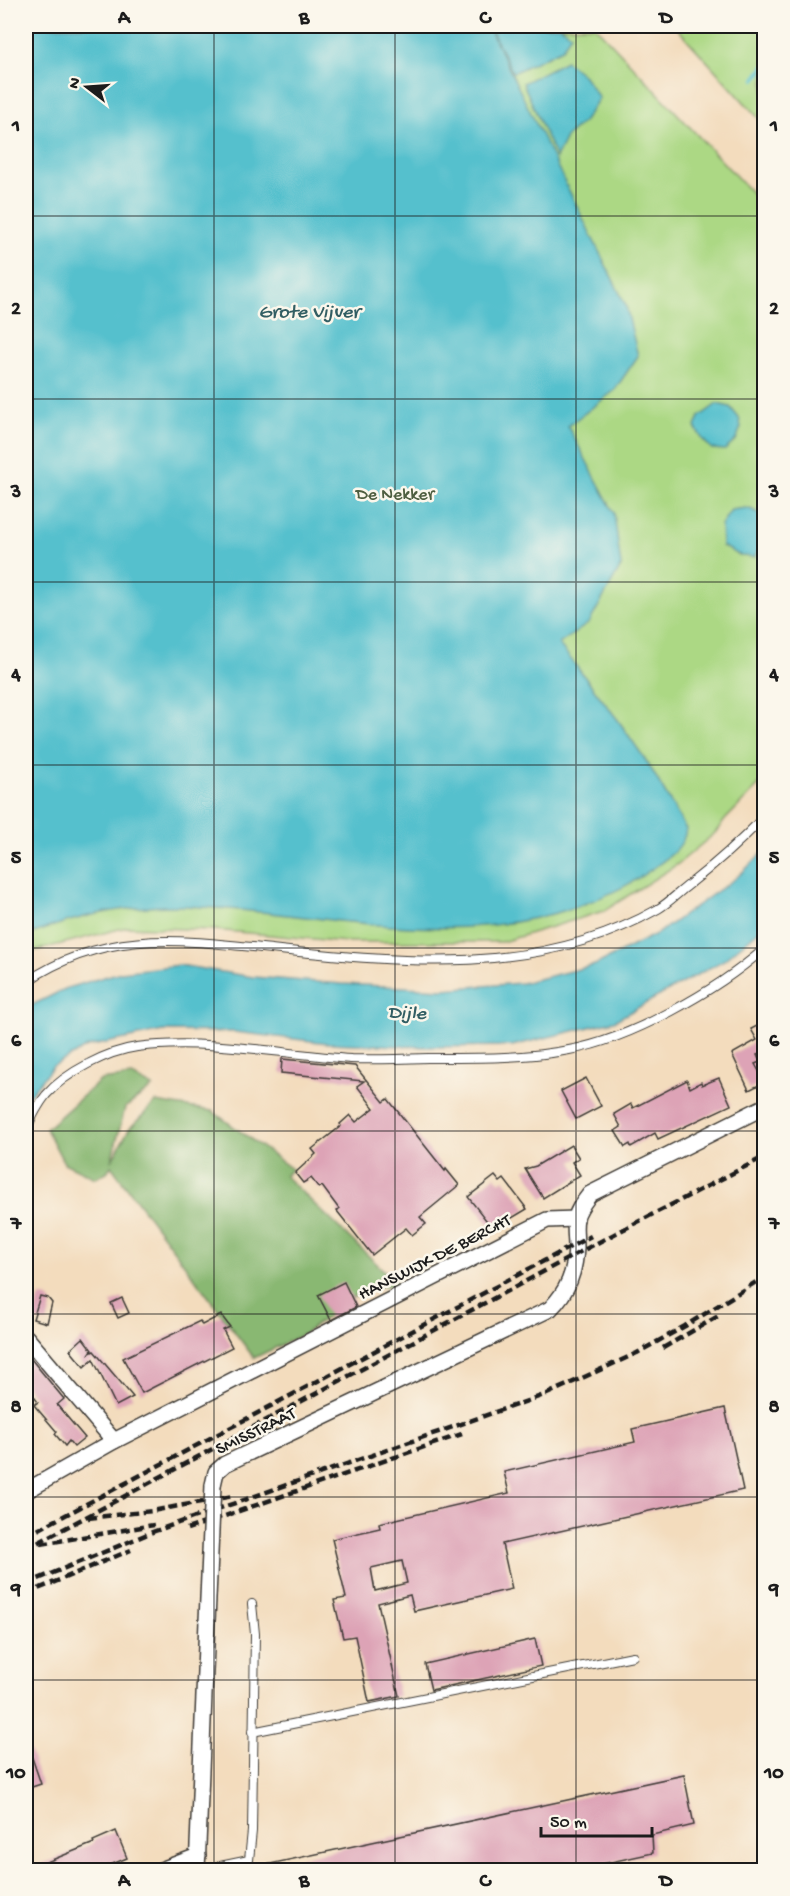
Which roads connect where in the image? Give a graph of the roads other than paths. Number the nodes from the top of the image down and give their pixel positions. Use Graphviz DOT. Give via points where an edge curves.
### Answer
graph roads {
  1 [pos="765,817"];
  2 [pos="765,949"];
  3 [pos="26,982"];
  4 [pos="765,1107"];
  5 [pos="26,1130"];
  6 [pos="576,1219"];
  7 [pos="26,1337"];
  8 [pos="114,1441"];
  9 [pos="26,1491"];
  10 [pos="252,1604"];
  11 [pos="633,1656"];
  12 [pos="252,1732"];
  13 [pos="199,1866"];
  14 [pos="161,1870"];
  1 -- 3 [label="lane" via="660,907 622,928 543,950 481,960 422,962 188,940 145,941 73,955"];
  2 -- 5 [label="lane" via="672,1011 618,1037 569,1050 518,1056 352,1059 199,1045 137,1047 105,1056 73,1073 46,1095"];
  4 -- 6 [label="street" via="590,1194"];
  6 -- 8 [label="street, HANSWIJK DE BERCHT" via="547,1220"];
  6 -- 13 [label="street, SMISSTRAAT, bridge" via="570,1284 550,1309 225,1464 216,1472"];
  7 -- 8 [label="street"];
  8 -- 9 [label="street, HANSWIJK DE BERCHT"];
  10 -- 12 [label="lane"];
  11 -- 12 [label="lane"];
  12 -- 13 [label="lane" via="249,1860"];
  13 -- 14 [label="street"];
}
